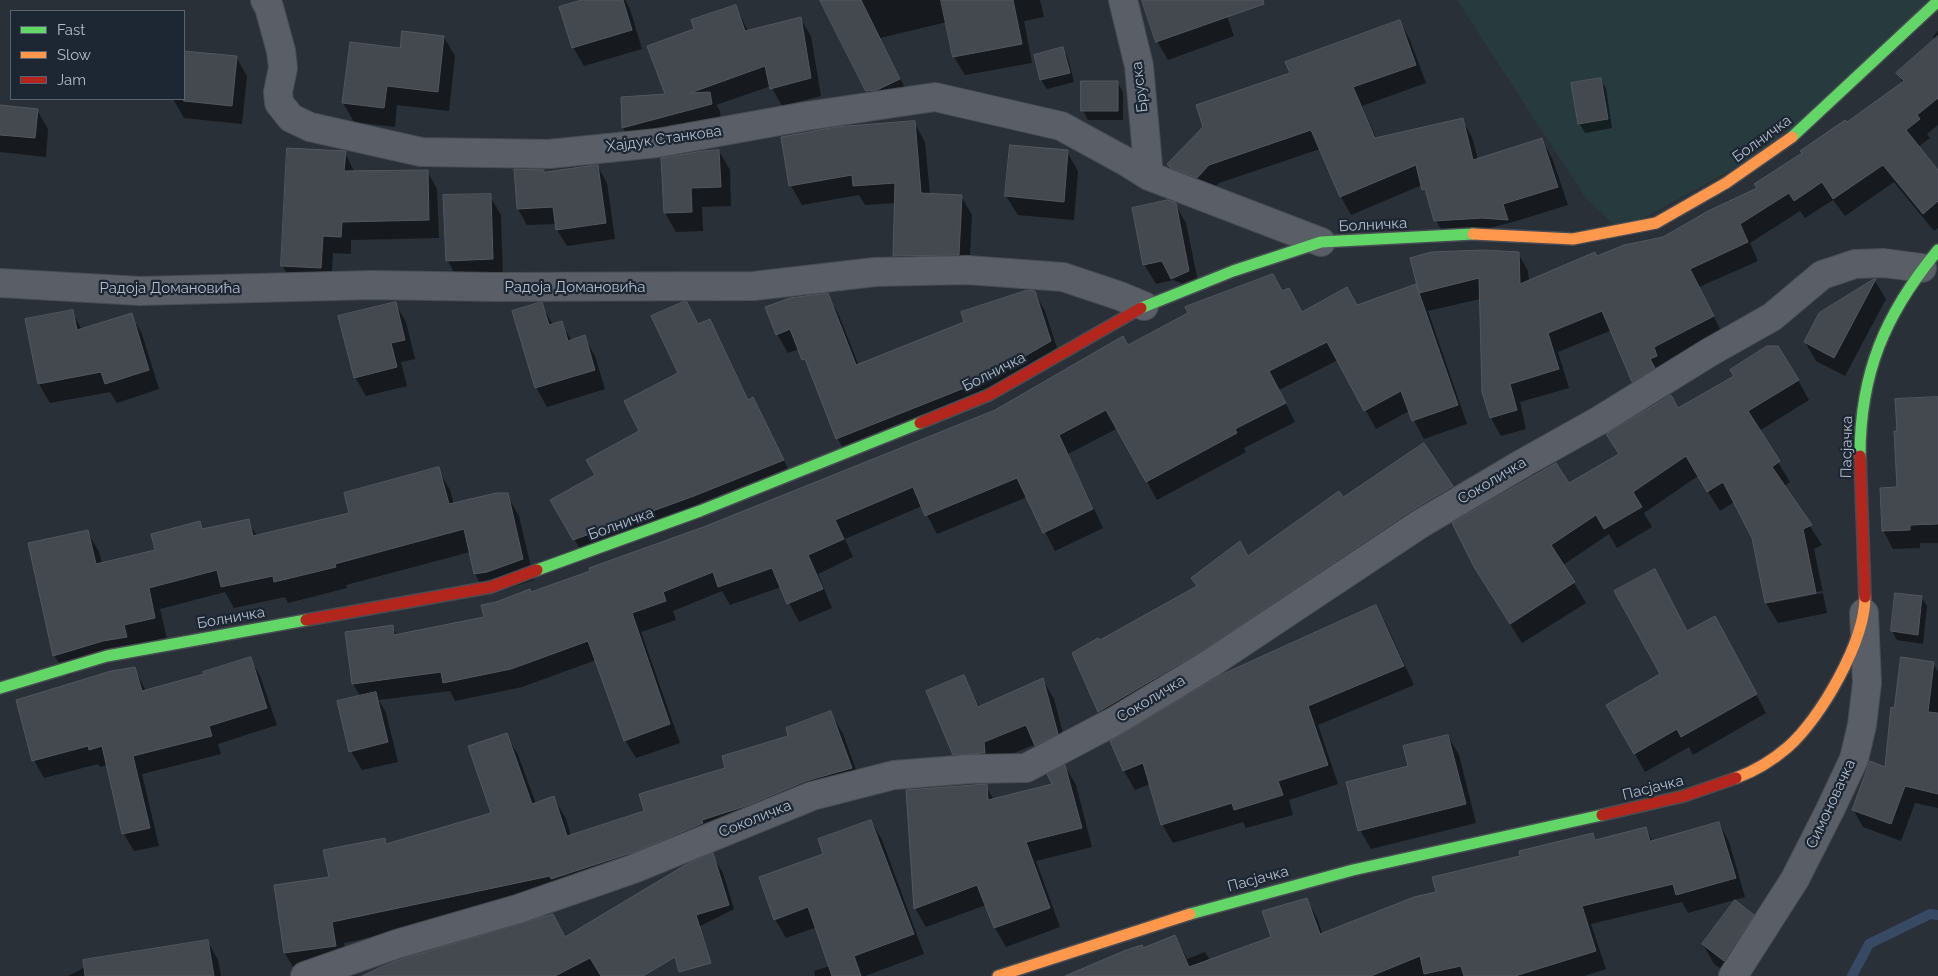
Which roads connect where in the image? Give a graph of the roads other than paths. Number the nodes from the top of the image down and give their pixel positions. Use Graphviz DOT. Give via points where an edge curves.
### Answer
graph roads {
  1 [pos="265,0"];
  2 [pos="1123,0"];
  3 [pos="1938,1"];
  4 [pos="1149,176"];
  5 [pos="1321,242"];
  6 [pos="1930,259"];
  7 [pos="0,283"];
  8 [pos="1144,306"];
  9 [pos="1864,612"];
  10 [pos="0,688"];
  11 [pos="305,976"];
  12 [pos="998,976"];
  13 [pos="1733,976"];
  1 -- 4 [label="street, Хајдук Станкова" via="281,51 283,68 279,103 290,118 310,127 421,152 548,154 657,143 935,97 1061,126"];
  2 -- 4 [label="street, Бруска" via="1139,66"];
  3 -- 5 [label="street, Болничка" via="1796,134 1726,184 1656,223 1572,239 1483,234"];
  4 -- 5 [label="street, Хајдук Станкова"];
  5 -- 8 [label="street, Болничка"];
  6 -- 9 [label="street, Пасјачка" via="1894,315 1866,385 1861,467"];
  6 -- 11 [label="street, Соколичка" via="1855,264 1822,275 1772,317 1420,524 1211,663 1123,716 1026,768 894,776 812,796 633,868 518,909 397,944"];
  7 -- 8 [label="street, Радоја Домановића" via="140,291 373,285 754,286 875,272 967,270 1063,277"];
  8 -- 10 [label="street, Болничка" via="989,395 700,511 492,587 107,656"];
  9 -- 12 [label="street, Пасјачка" via="1847,661 1802,733 1747,774 1711,789 1665,802 1258,894 1167,920"];
  9 -- 13 [label="street, Симоновачка" via="1867,683 1854,759 1795,879"];
}
